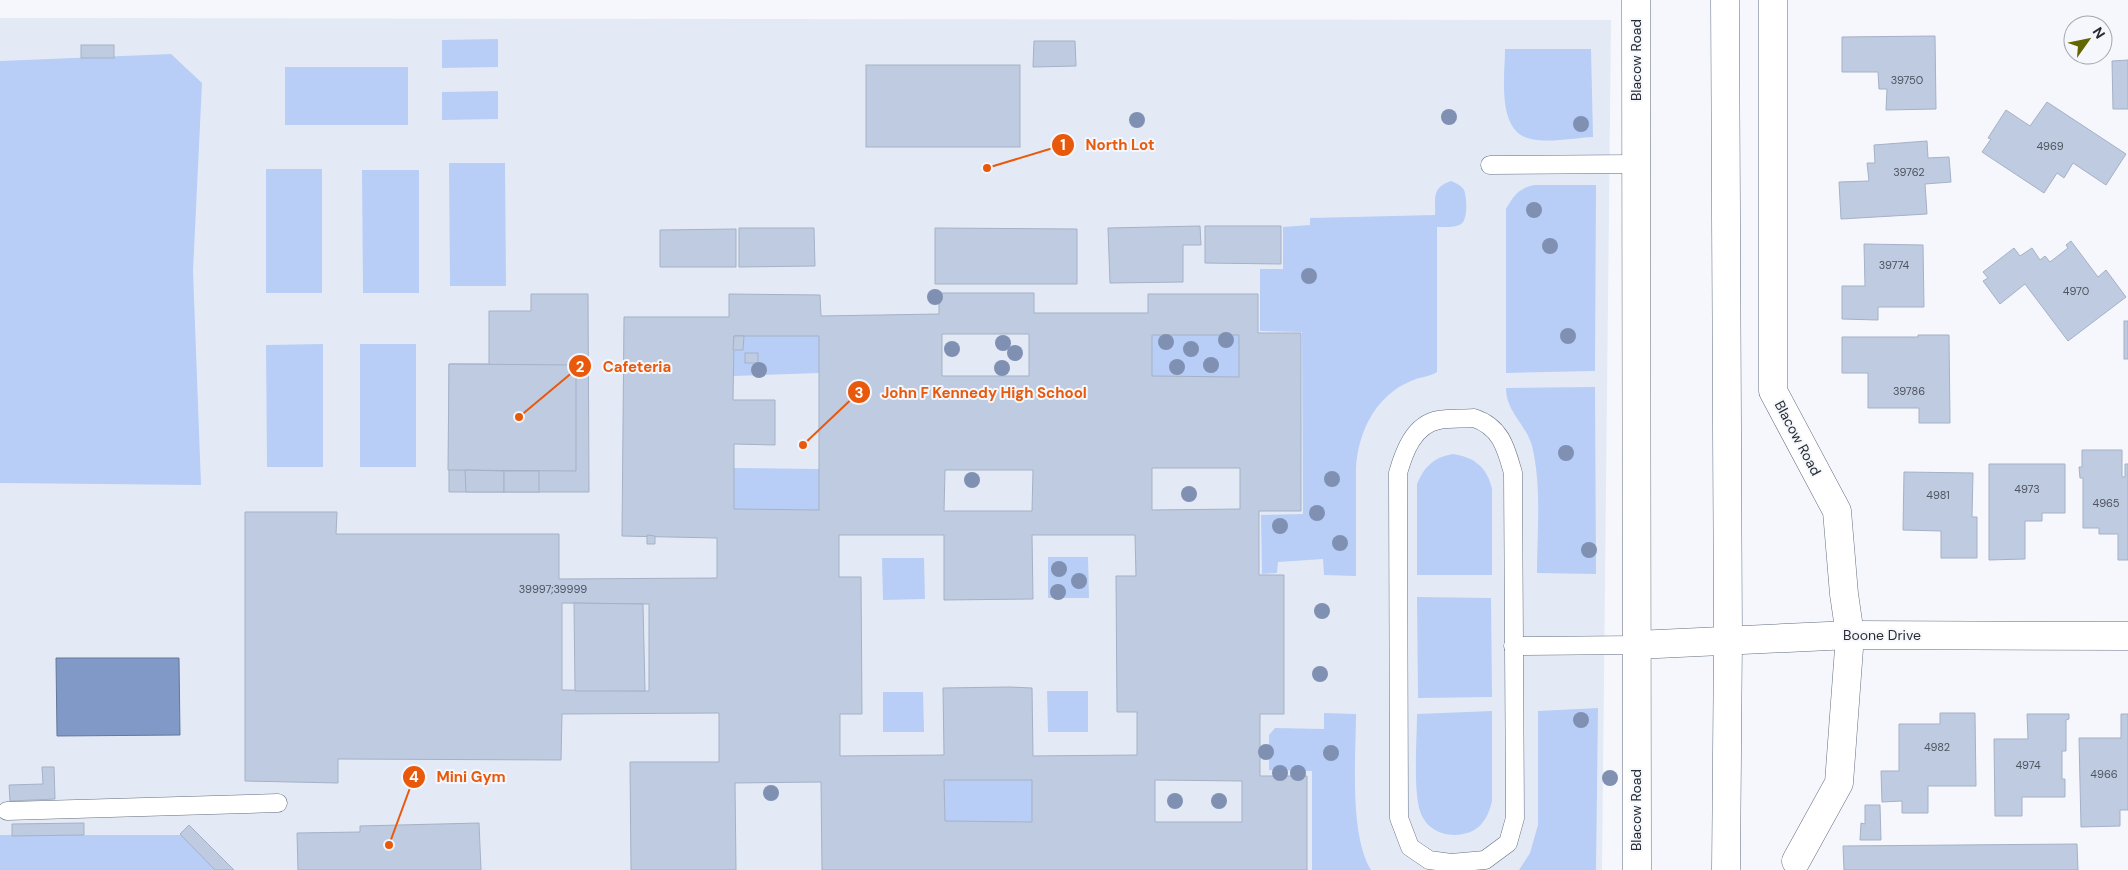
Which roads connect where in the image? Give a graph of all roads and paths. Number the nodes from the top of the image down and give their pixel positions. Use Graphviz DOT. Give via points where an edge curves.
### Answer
graph roads {
  1 [pos="1636,0"];
  2 [pos="1725,0"];
  3 [pos="1773,0"];
  4 [pos="1636,164"];
  5 [pos="1490,165"];
  6 [pos="1850,635"];
  7 [pos="2128,636"];
  8 [pos="1728,639"];
  9 [pos="1636,645"];
  10 [pos="1514,646"];
  11 [pos="278,803"];
  12 [pos="7,811"];
  13 [pos="1485,865"];
  14 [pos="1799,865"];
  15 [pos="1636,870"];
  16 [pos="1726,870"];
  1 -- 4 [label="main road, Blacow Road"];
  2 -- 8 [label="main road"];
  3 -- 6 [label="main road, Blacow Road" via="1773,391 1836,511"];
  4 -- 5 [label="lane"];
  4 -- 9 [label="main road, Blacow Road"];
  6 -- 7 [label="main road, Boone Drive"];
  6 -- 8 [label="main road, Boone Drive"];
  6 -- 14 [label="main road, Blacow Road" via="1838,783"];
  8 -- 9 [label="main road, Boone Drive"];
  8 -- 16 [label="main road"];
  9 -- 10 [label="lane"];
  9 -- 15 [label="main road, Blacow Road"];
  10 -- 13 [label="lane" via="1515,818 1508,843"];
  10 -- 13 [label="lane" via="1513,473 1506,444 1486,422 1474,418 1437,420 1420,428 1404,451 1398,473 1399,818 1410,847 1429,860"];
  11 -- 12 [label="lane"];
}
